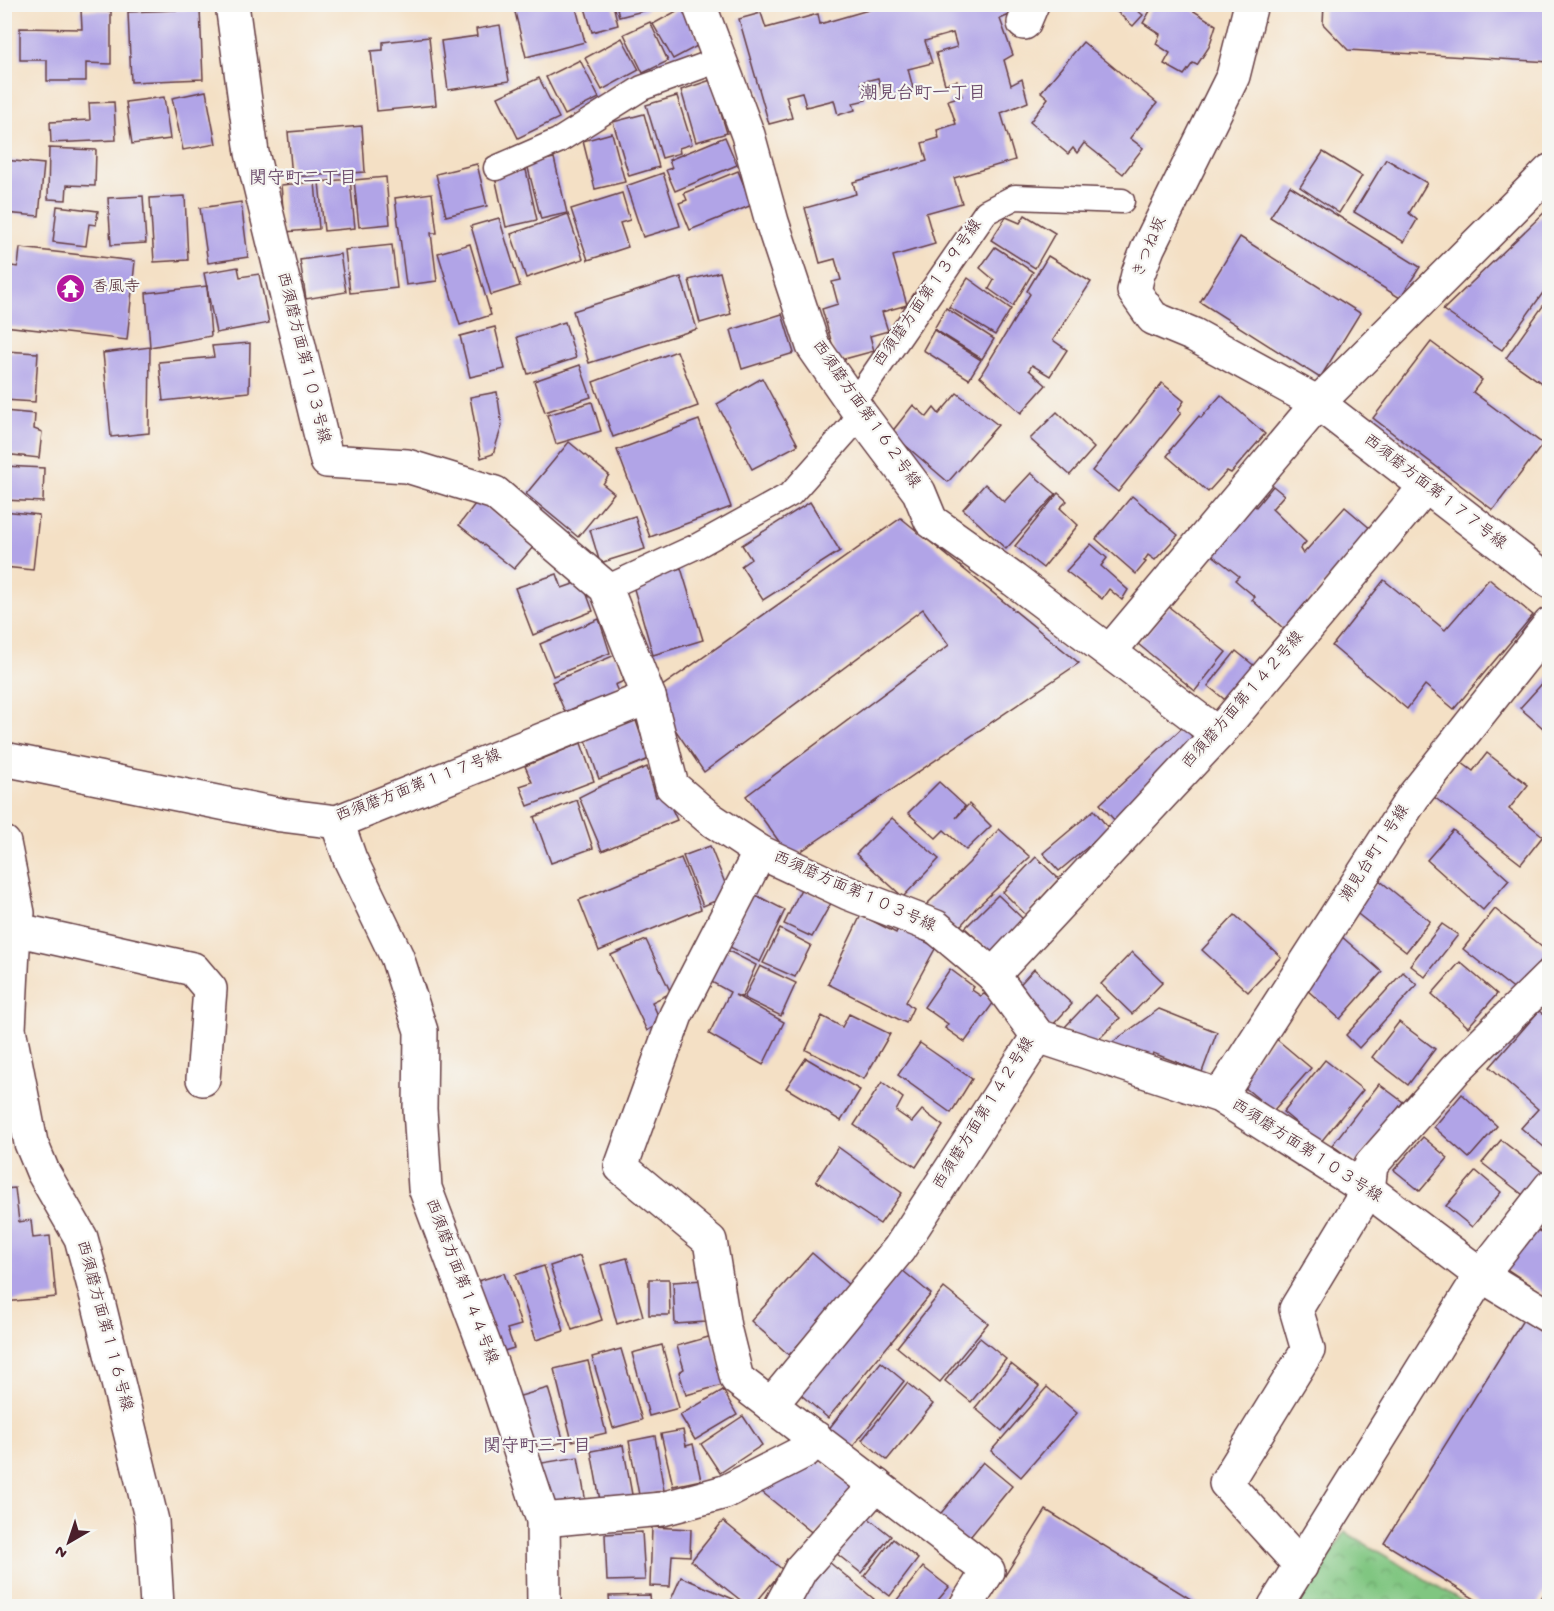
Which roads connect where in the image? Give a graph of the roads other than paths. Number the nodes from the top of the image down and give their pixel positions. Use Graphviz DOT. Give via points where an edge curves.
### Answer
graph roads {
  1 [pos="232,4"];
  2 [pos="699,4"];
  3 [pos="1251,4"];
  4 [pos="719,60"];
  5 [pos="496,168"];
  6 [pos="1550,171"];
  7 [pos="1122,201"];
  8 [pos="1318,404"];
  9 [pos="855,407"];
  10 [pos="1426,486"];
  11 [pos="1550,582"];
  12 [pos="606,588"];
  13 [pos="1550,624"];
  14 [pos="1110,651"];
  15 [pos="650,697"];
  16 [pos="1218,734"];
  17 [pos="4,759"];
  18 [pos="337,822"];
  19 [pos="4,843"];
  20 [pos="760,852"];
  21 [pos="12,921"];
  22 [pos="993,975"];
  23 [pos="1550,976"];
  24 [pos="1038,1036"];
  25 [pos="203,1079"];
  26 [pos="1220,1096"];
  27 [pos="1550,1187"];
  28 [pos="1368,1190"];
  29 [pos="1481,1275"];
  30 [pos="1550,1317"];
  31 [pos="771,1405"];
  32 [pos="816,1438"];
  33 [pos="876,1485"];
  34 [pos="543,1520"];
  35 [pos="1300,1566"];
  36 [pos="157,1606"];
  37 [pos="544,1606"];
  38 [pos="782,1606"];
  39 [pos="966,1606"];
  40 [pos="1275,1606"];
  1 -- 12 [label="street, 西須磨方面第１０３号線" via="252,153 327,462 407,466 495,492"];
  2 -- 4 [label="street, 西須磨方面第１６２号線"];
  3 -- 8 [label="street, きつね坂" via="1233,76 1148,248 1134,291 1154,318 1194,335"];
  4 -- 5 [label="lane" via="642,88 558,141"];
  4 -- 9 [label="street, 西須磨方面第１６２号線" via="748,135 813,346"];
  6 -- 8 [label="street"];
  7 -- 9 [label="lane, 西須磨方面第１３９号線" via="1015,197 986,212"];
  8 -- 10 [label="street, 西須磨方面第１７７号線"];
  8 -- 14 [label="street"];
  9 -- 12 [label="lane, 西須磨方面第１３９号線" via="791,494 697,546"];
  9 -- 14 [label="street, 西須磨方面第１６２号線" via="919,492 931,521"];
  10 -- 11 [label="street, 西須磨方面第１７７号線"];
  10 -- 16 [label="street, 西須磨方面第１４２号線"];
  12 -- 15 [label="street, 西須磨方面第１０３号線"];
  13 -- 26 [label="street, 潮見台町１号線" via="1413,796"];
  14 -- 16 [label="street, 西須磨方面第１６２号線"];
  15 -- 18 [label="street, 西須磨方面第１１７号線"];
  15 -- 20 [label="street, 西須磨方面第１０３号線" via="672,786 709,818"];
  16 -- 22 [label="street, 西須磨方面第１４２号線"];
  17 -- 18 [label="street, 西須磨方面第１１７号線" via="281,815"];
  18 -- 34 [label="street, 西須磨方面第１４４号線" via="350,859 397,957 421,1031 425,1188 491,1363"];
  19 -- 21 [label="street, 西須磨方面第１１６号線"];
  20 -- 22 [label="street, 西須磨方面第１０３号線" via="848,893 936,927"];
  20 -- 31 [label="street" via="676,1015 621,1167 710,1241 737,1379"];
  21 -- 25 [label="street" via="193,969 210,989"];
  21 -- 36 [label="street, 西須磨方面第１１６号線" via="9,1029 32,1143 44,1173 81,1238 152,1521"];
  22 -- 24 [label="street, 西須磨方面第１４２号線"];
  23 -- 28 [label="street" via="1455,1069 1371,1165"];
  24 -- 26 [label="street, 西須磨方面第１０３号線"];
  24 -- 31 [label="street, 西須磨方面第１４２号線" via="899,1249"];
  26 -- 28 [label="street, 西須磨方面第１０３号線"];
  27 -- 29 [label="street"];
  28 -- 29 [label="street, 西須磨方面第１０３号線"];
  28 -- 35 [label="street" via="1296,1309 1308,1350 1226,1483"];
  29 -- 30 [label="street, 西須磨方面第１０３号線"];
  29 -- 35 [label="street"];
  31 -- 32 [label="street"];
  32 -- 33 [label="street"];
  32 -- 34 [label="street" via="805,1451 725,1492 662,1509"];
  33 -- 38 [label="street" via="801,1569"];
  33 -- 39 [label="street" via="988,1571"];
  34 -- 37 [label="street, 西須磨方面第１４４号線"];
  35 -- 40 [label="street"];
}
